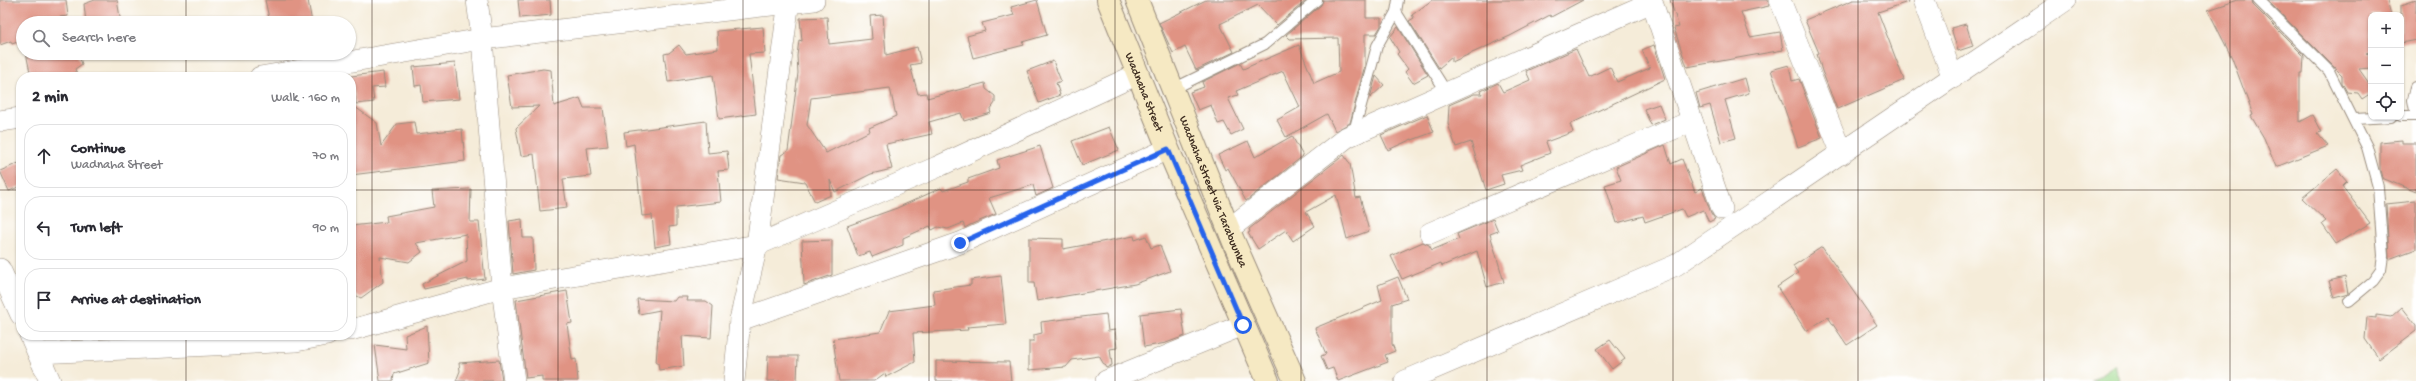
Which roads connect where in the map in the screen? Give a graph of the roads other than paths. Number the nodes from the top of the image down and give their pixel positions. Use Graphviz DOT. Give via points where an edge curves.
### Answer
graph roads {
  1 [pos="476,0"];
  2 [pos="814,0"];
  3 [pos="1108,0"];
  4 [pos="1136,0"];
  5 [pos="1317,0"];
  6 [pos="1398,0"];
  7 [pos="1780,0"];
  8 [pos="1924,0"];
  9 [pos="2066,0"];
  10 [pos="2258,0"];
  11 [pos="789,1"];
  12 [pos="1396,12"];
  13 [pos="482,39"];
  14 [pos="289,72"];
  15 [pos="1138,74"];
  16 [pos="1953,78"];
  17 [pos="2416,87"];
  18 [pos="1172,89"];
  19 [pos="1447,93"];
  20 [pos="2404,116"];
  21 [pos="2416,116"];
  22 [pos="2368,118"];
  23 [pos="16,119"];
  24 [pos="2355,119"];
  25 [pos="0,121"];
  26 [pos="1692,121"];
  27 [pos="1353,135"];
  28 [pos="1168,149"];
  29 [pos="1842,154"];
  30 [pos="1722,209"];
  31 [pos="1229,229"];
  32 [pos="1430,233"];
  33 [pos="757,245"];
  34 [pos="0,269"];
  35 [pos="502,288"];
  36 [pos="2349,301"];
  37 [pos="16,304"];
  38 [pos="740,320"];
  39 [pos="1243,325"];
  40 [pos="356,329"];
  41 [pos="301,340"];
  42 [pos="34,344"];
  43 [pos="50,381"];
  44 [pos="514,381"];
  45 [pos="734,381"];
  46 [pos="1106,381"];
  47 [pos="1268,381"];
  48 [pos="1295,381"];
  49 [pos="1405,381"];
  1 -- 13 [label="street"];
  2 -- 11 [label="street"];
  3 -- 15 [label="main road, Wadnaha Street"];
  4 -- 18 [label="main road, Wadnaha Street via Tarabuunka"];
  5 -- 18 [label="lane" via="1265,44"];
  6 -- 12 [label="lane"];
  7 -- 29 [label="street"];
  8 -- 16 [label="street"];
  9 -- 16 [label="street"];
  10 -- 24 [label="lane" via="2329,71"];
  11 -- 13 [label="street"];
  11 -- 33 [label="street"];
  12 -- 19 [label="lane"];
  12 -- 27 [label="lane" via="1378,46"];
  13 -- 14 [label="street"];
  13 -- 35 [label="street"];
  15 -- 28 [label="main road, Wadnaha Street"];
  15 -- 33 [label="street" via="937,167"];
  16 -- 29 [label="street"];
  17 -- 21 [label="lane"];
  18 -- 31 [label="main road, Wadnaha Street via Tarabuunka"];
  19 -- 26 [label="street" via="1652,2"];
  19 -- 27 [label="street"];
  20 -- 21 [label="lane"];
  22 -- 24 [label="lane"];
  23 -- 25 [label="street"];
  24 -- 36 [label="lane" via="2367,147 2378,187 2384,256 2381,270 2373,281"];
  26 -- 30 [label="street"];
  26 -- 32 [label="street"];
  27 -- 31 [label="street"];
  28 -- 38 [label="street" via="960,243"];
  28 -- 39 [label="main road, Wadnaha Street"];
  29 -- 49 [label="street" via="1676,265"];
  31 -- 48 [label="main road, Wadnaha Street via Tarabuunka"];
  33 -- 35 [label="street"];
  33 -- 38 [label="street"];
  34 -- 37 [label="street"];
  35 -- 40 [label="street"];
  35 -- 44 [label="street"];
  38 -- 45 [label="street"];
  39 -- 46 [label="street"];
  39 -- 47 [label="main road, Wadnaha Street"];
  41 -- 42 [label="street"];
  42 -- 43 [label="street"];
}
